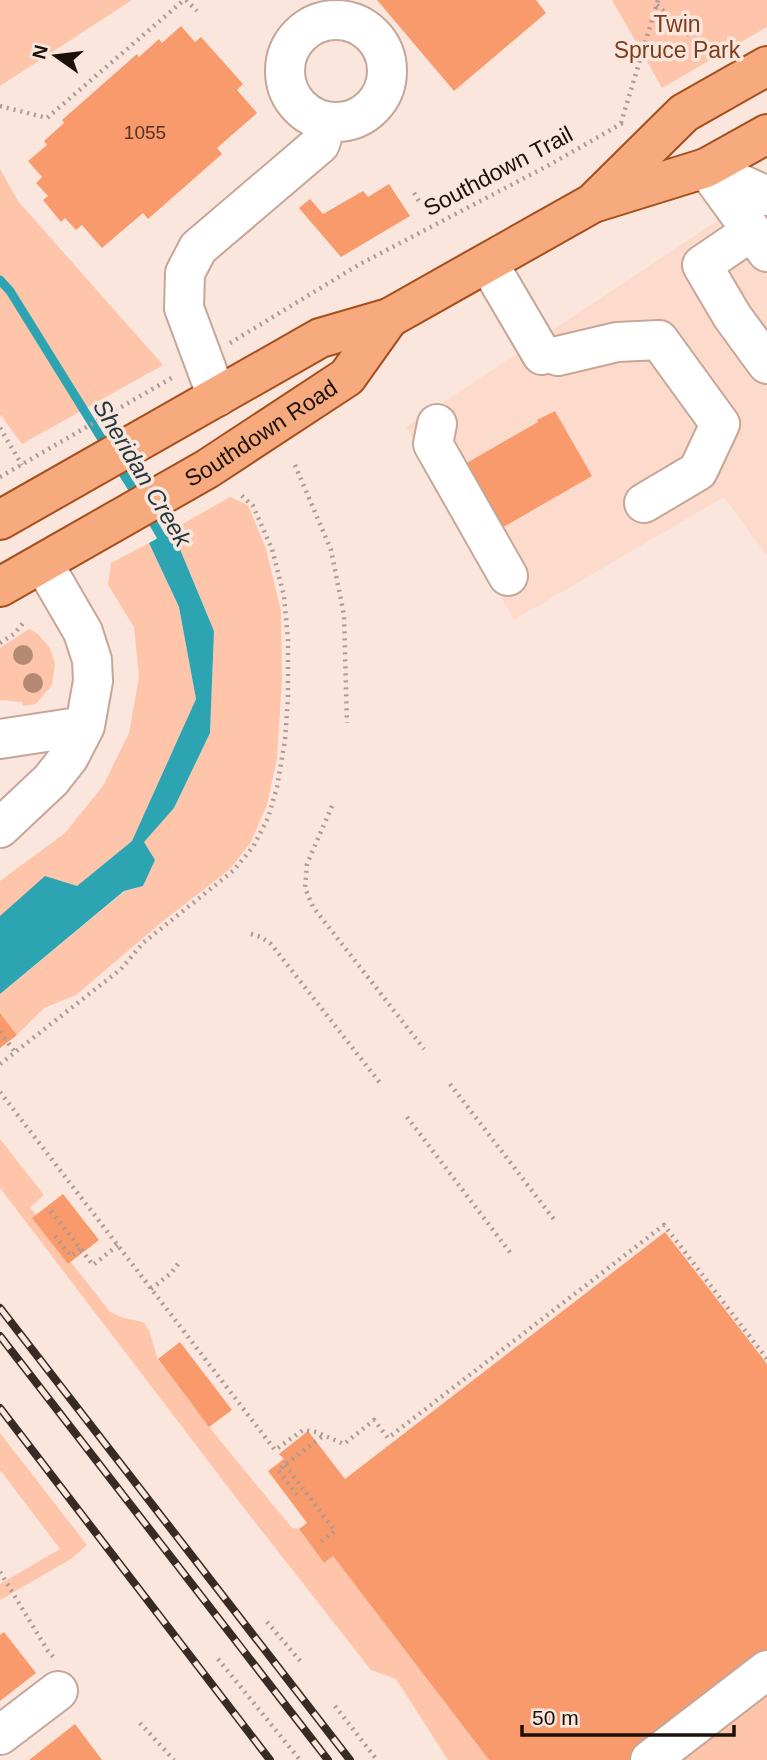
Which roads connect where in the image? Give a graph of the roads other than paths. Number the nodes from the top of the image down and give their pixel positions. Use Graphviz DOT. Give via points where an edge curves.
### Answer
graph roads {
  1 [pos="767,66"];
  2 [pos="327,122"];
  3 [pos="767,134"];
  4 [pos="706,168"];
  5 [pos="767,196"];
  6 [pos="593,203"];
  7 [pos="759,242"];
  8 [pos="488,263"];
  9 [pos="389,318"];
  10 [pos="767,365"];
  11 [pos="217,397"];
  12 [pos="437,425"];
  13 [pos="644,503"];
  14 [pos="7,516"];
  15 [pos="43,562"];
  16 [pos="508,576"];
  17 [pos="0,587"];
  18 [pos="85,726"];
  19 [pos="0,739"];
  20 [pos="0,828"];
  21 [pos="767,1670"];
  22 [pos="57,1676"];
  23 [pos="0,1735"];
  24 [pos="650,1760"];
  1 -- 6 [label="main road, Southdown Road" via="684,113"];
  2 -- 11 [label="street" via="320,144 198,248 185,273 184,308"];
  3 -- 4 [label="main road, Southdown Road"];
  4 -- 5 [label="street"];
  4 -- 6 [label="main road, Southdown Road"];
  4 -- 7 [label="street"];
  6 -- 8 [label="main road, Southdown Road"];
  7 -- 10 [label="street" via="702,265"];
  8 -- 9 [label="main road, Southdown Road"];
  8 -- 13 [label="street" via="550,356 617,342 659,340 720,424 698,471"];
  9 -- 11 [label="main road, Southdown Road" via="320,338"];
  9 -- 15 [label="main road, Southdown Road" via="347,377 207,469"];
  11 -- 14 [label="main road, Southdown Road" via="179,418 57,466"];
  12 -- 16 [label="street" via="433,444"];
  14 -- 15 [label="main road"];
  15 -- 17 [label="main road, Southdown Road"];
  15 -- 18 [label="street" via="83,632 92,660"];
  18 -- 19 [label="street"];
  18 -- 20 [label="street" via="51,780"];
  21 -- 24 [label="street"];
  22 -- 23 [label="street"];
}
